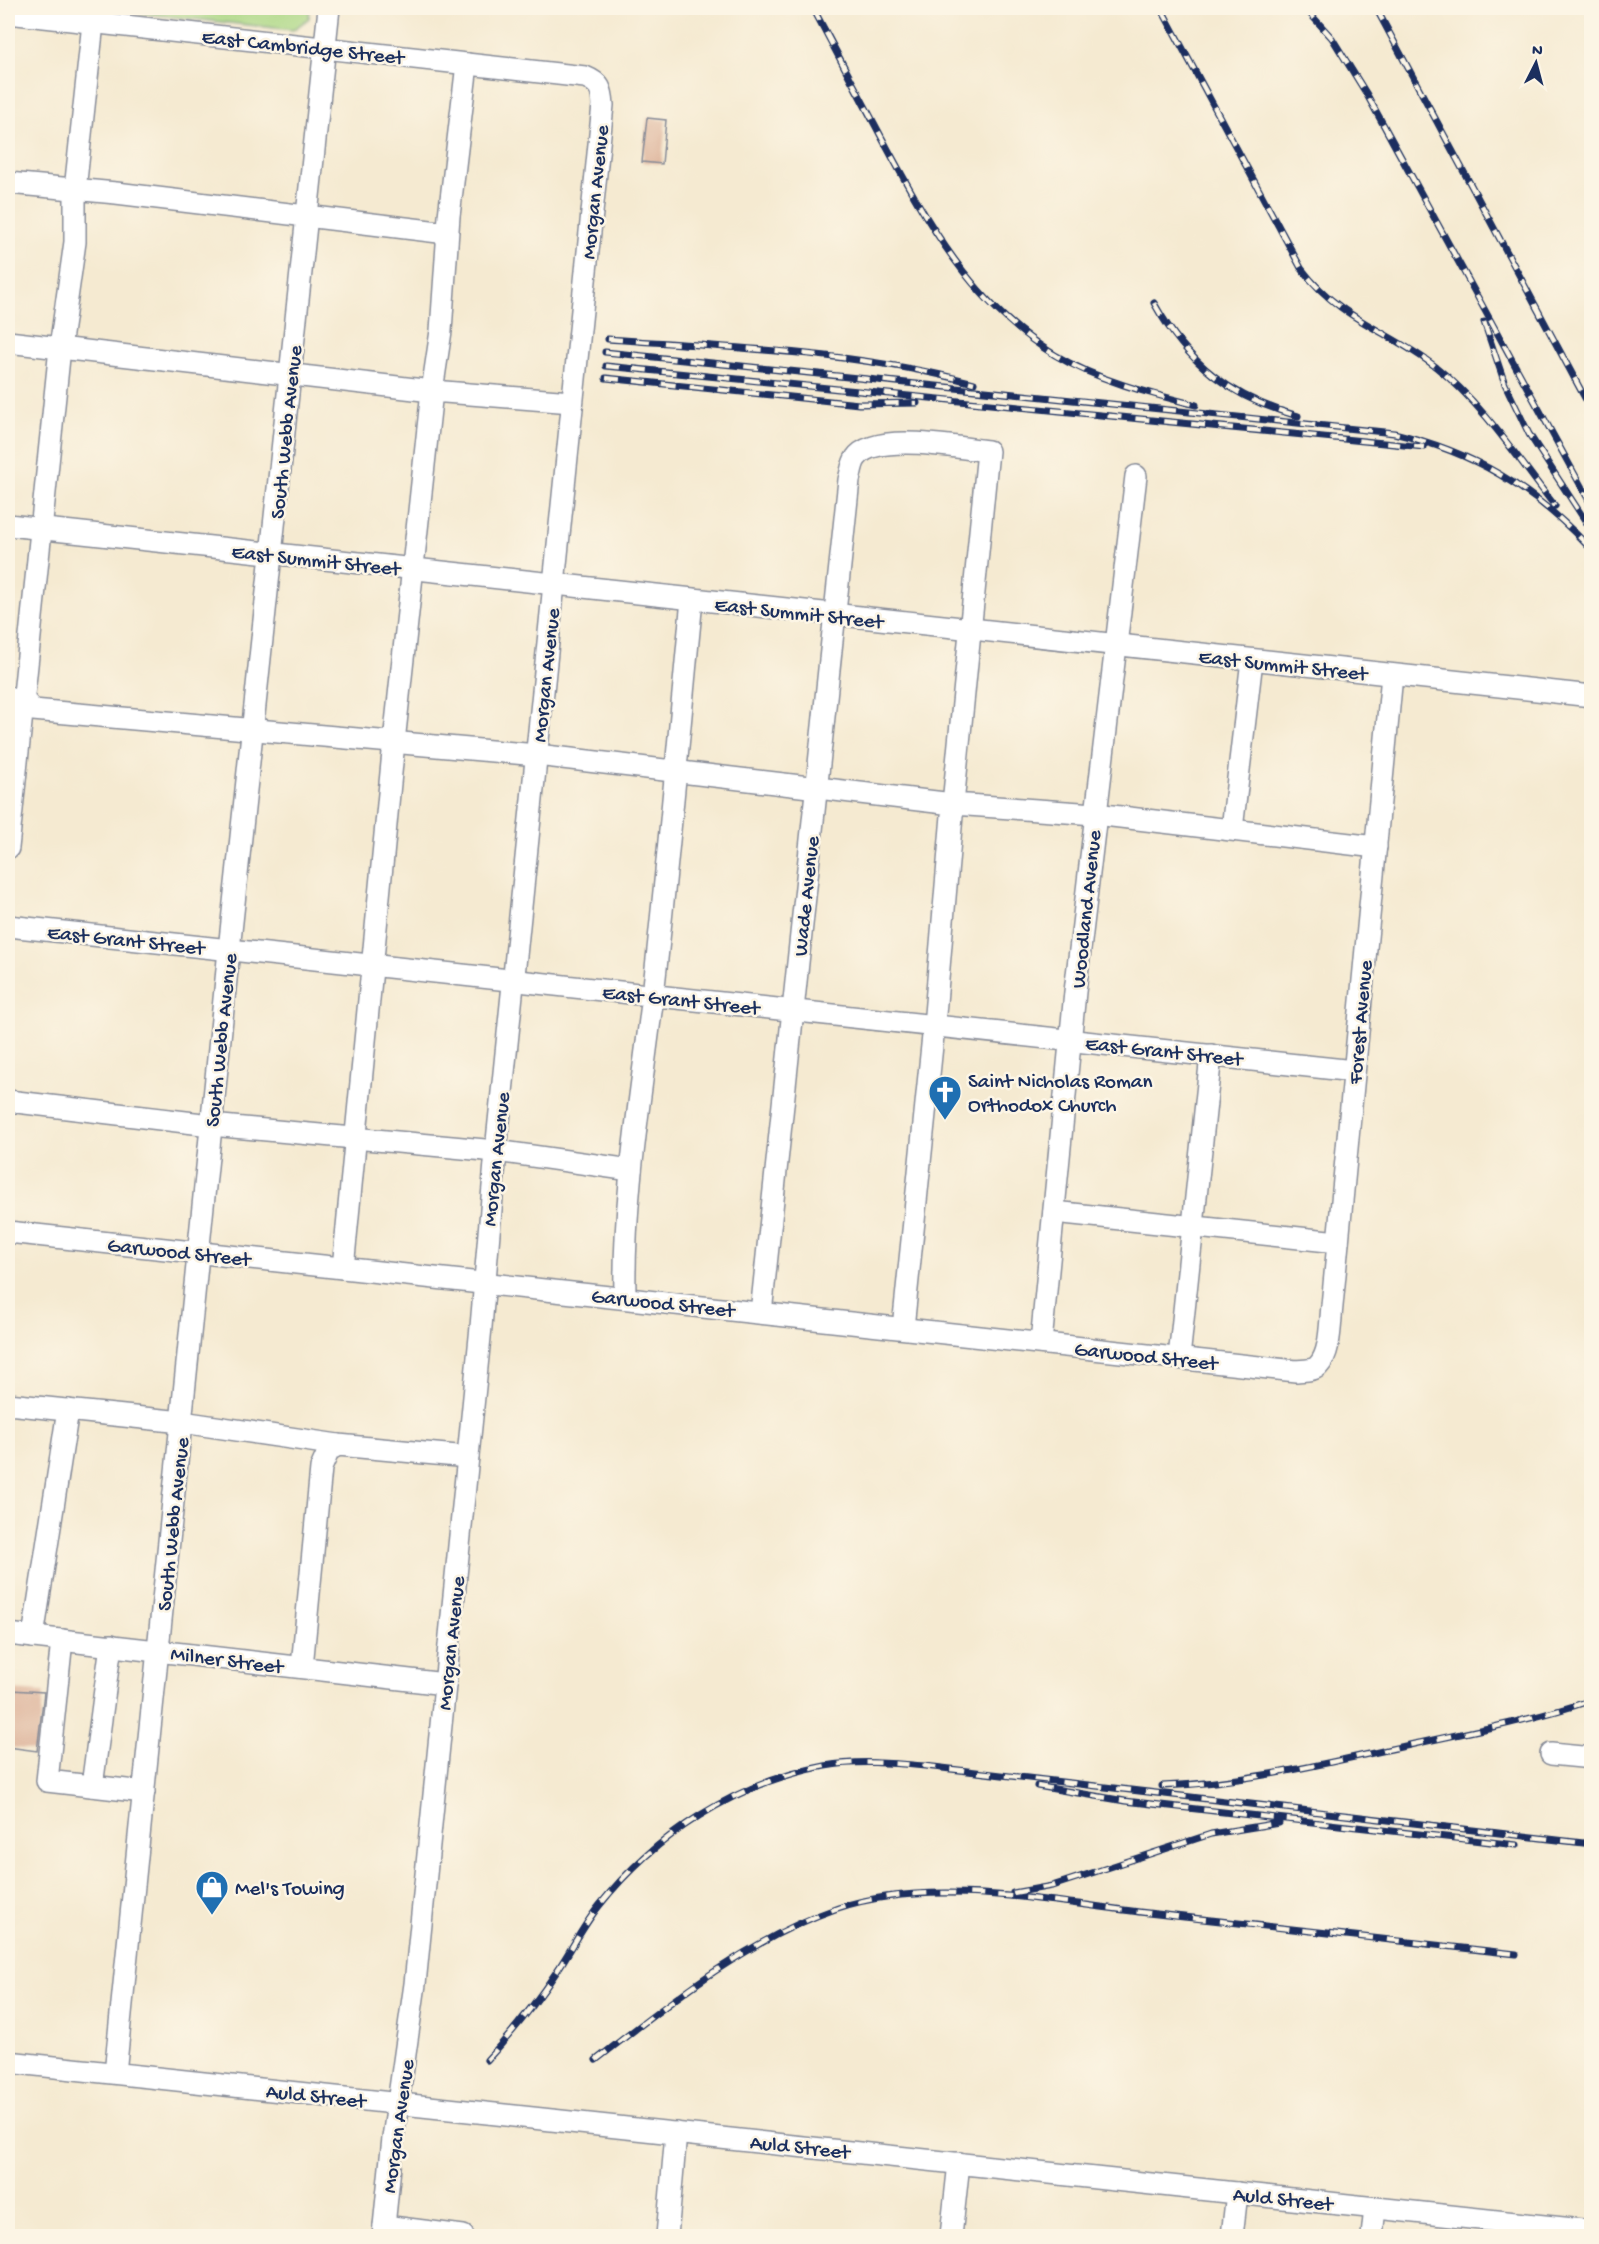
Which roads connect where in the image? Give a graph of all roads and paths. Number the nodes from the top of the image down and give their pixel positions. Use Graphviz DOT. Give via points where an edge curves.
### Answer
graph roads {
  1 [pos="329,8"];
  2 [pos="8,14"];
  3 [pos="93,23"];
  4 [pos="325,49"];
  5 [pos="467,64"];
  6 [pos="597,82"];
  7 [pos="8,183"];
  8 [pos="75,190"];
  9 [pos="308,217"];
  10 [pos="447,233"];
  11 [pos="8,342"];
  12 [pos="60,348"];
  13 [pos="291,376"];
  14 [pos="432,391"];
  15 [pos="572,402"];
  16 [pos="1136,476"];
  17 [pos="8,525"];
  18 [pos="42,529"];
  19 [pos="271,554"];
  20 [pos="413,570"];
  21 [pos="555,585"];
  22 [pos="692,600"];
  23 [pos="834,615"];
  24 [pos="970,630"];
  25 [pos="1114,645"];
  26 [pos="1252,660"];
  27 [pos="1392,675"];
  28 [pos="1592,696"];
  29 [pos="15,698"];
  30 [pos="253,728"];
  31 [pos="394,742"];
  32 [pos="537,755"];
  33 [pos="675,771"];
  34 [pos="816,786"];
  35 [pos="952,804"];
  36 [pos="1095,814"];
  37 [pos="1232,828"];
  38 [pos="1376,847"];
  39 [pos="8,848"];
  40 [pos="8,926"];
  41 [pos="229,950"];
  42 [pos="374,966"];
  43 [pos="514,981"];
  44 [pos="653,996"];
  45 [pos="794,1011"];
  46 [pos="934,1026"];
  47 [pos="1071,1040"];
  48 [pos="1211,1055"];
  49 [pos="1354,1071"];
  50 [pos="8,1101"];
  51 [pos="211,1125"];
  52 [pos="357,1138"];
  53 [pos="496,1151"];
  54 [pos="631,1170"];
  55 [pos="1054,1212"];
  56 [pos="1193,1226"];
  57 [pos="8,1232"];
  58 [pos="1338,1242"];
  59 [pos="199,1253"];
  60 [pos="343,1268"];
  61 [pos="484,1283"];
  62 [pos="625,1298"];
  63 [pos="760,1313"];
  64 [pos="903,1328"];
  65 [pos="1041,1343"];
  66 [pos="1179,1358"];
  67 [pos="1317,1367"];
  68 [pos="8,1404"];
  69 [pos="68,1410"];
  70 [pos="182,1422"];
  71 [pos="338,1445"];
  72 [pos="468,1457"];
  73 [pos="8,1634"];
  74 [pos="33,1637"];
  75 [pos="62,1640"];
  76 [pos="111,1646"];
  77 [pos="159,1651"];
  78 [pos="302,1667"];
  79 [pos="446,1684"];
  80 [pos="1551,1754"];
  81 [pos="1592,1758"];
  82 [pos="92,1786"];
  83 [pos="144,1792"];
  84 [pos="8,2062"];
  85 [pos="115,2073"];
  86 [pos="399,2103"];
  87 [pos="676,2133"];
  88 [pos="959,2163"];
  89 [pos="1237,2193"];
  90 [pos="1375,2208"];
  91 [pos="1496,2228"];
  92 [pos="384,2231"];
  93 [pos="1592,2231"];
  94 [pos="463,2236"];
  95 [pos="667,2236"];
  96 [pos="951,2236"];
  97 [pos="1232,2236"];
  98 [pos="1372,2236"];
  1 -- 4 [label="street, South Webb Avenue"];
  2 -- 3 [label="street, East Cambridge Street"];
  3 -- 4 [label="street, East Cambridge Street"];
  3 -- 8 [label="street"];
  4 -- 5 [label="street, East Cambridge Street"];
  4 -- 9 [label="street, South Webb Avenue"];
  5 -- 6 [label="street, East Cambridge Street" via="585,76"];
  5 -- 10 [label="street"];
  6 -- 15 [label="street, Morgan Avenue" via="603,105"];
  7 -- 8 [label="street"];
  8 -- 9 [label="street"];
  8 -- 12 [label="street" via="75,242"];
  9 -- 10 [label="street"];
  9 -- 13 [label="street, South Webb Avenue"];
  10 -- 14 [label="street" via="441,331"];
  11 -- 12 [label="street"];
  12 -- 13 [label="street"];
  12 -- 18 [label="street"];
  13 -- 14 [label="street"];
  13 -- 19 [label="street, South Webb Avenue"];
  14 -- 15 [label="street"];
  14 -- 20 [label="street"];
  15 -- 21 [label="street, Morgan Avenue"];
  16 -- 25 [label="street, Woodland Avenue"];
  17 -- 18 [label="street, East Summit Street"];
  18 -- 19 [label="street, East Summit Street"];
  18 -- 29 [label="street"];
  19 -- 20 [label="street, East Summit Street"];
  19 -- 30 [label="street, South Webb Avenue"];
  20 -- 21 [label="street, East Summit Street"];
  20 -- 31 [label="street"];
  21 -- 22 [label="street, East Summit Street"];
  21 -- 32 [label="street, Morgan Avenue"];
  22 -- 23 [label="street, East Summit Street"];
  22 -- 33 [label="street"];
  23 -- 24 [label="street, East Summit Street"];
  23 -- 24 [label="street, Wade Avenue" via="849,480 856,457 874,446 914,443 988,451"];
  23 -- 34 [label="street, Wade Avenue"];
  24 -- 25 [label="street, East Summit Street"];
  24 -- 35 [label="street"];
  25 -- 26 [label="street, East Summit Street"];
  25 -- 36 [label="street, Woodland Avenue"];
  26 -- 27 [label="street, East Summit Street"];
  26 -- 37 [label="street"];
  27 -- 28 [label="street, East Summit Street"];
  27 -- 38 [label="street, Forest Avenue"];
  29 -- 30 [label="street" via="33,710"];
  29 -- 39 [label="street"];
  30 -- 31 [label="street"];
  30 -- 41 [label="street, South Webb Avenue"];
  31 -- 32 [label="street"];
  31 -- 42 [label="street"];
  32 -- 33 [label="street"];
  32 -- 43 [label="street, Morgan Avenue"];
  33 -- 34 [label="street"];
  33 -- 44 [label="street"];
  34 -- 35 [label="street"];
  34 -- 45 [label="street, Wade Avenue"];
  35 -- 36 [label="street"];
  35 -- 46 [label="street"];
  36 -- 37 [label="street"];
  36 -- 47 [label="street, Woodland Avenue"];
  37 -- 38 [label="street"];
  38 -- 49 [label="street, Forest Avenue"];
  40 -- 41 [label="street, East Grant Street"];
  41 -- 42 [label="street, East Grant Street"];
  41 -- 51 [label="street, South Webb Avenue"];
  42 -- 43 [label="street, East Grant Street"];
  42 -- 52 [label="street"];
  43 -- 44 [label="street, East Grant Street"];
  43 -- 53 [label="street, Morgan Avenue"];
  44 -- 45 [label="street, East Grant Street"];
  44 -- 54 [label="street"];
  45 -- 46 [label="street, East Grant Street"];
  45 -- 63 [label="street, Wade Avenue"];
  46 -- 47 [label="street, East Grant Street"];
  46 -- 64 [label="street"];
  47 -- 48 [label="street, East Grant Street"];
  47 -- 55 [label="street, Woodland Avenue"];
  48 -- 49 [label="street, East Grant Street"];
  48 -- 56 [label="street"];
  49 -- 58 [label="street, Forest Avenue"];
  50 -- 51 [label="street"];
  51 -- 52 [label="street"];
  51 -- 59 [label="street, South Webb Avenue"];
  52 -- 53 [label="street"];
  52 -- 60 [label="street"];
  53 -- 54 [label="street"];
  53 -- 61 [label="street, Morgan Avenue"];
  54 -- 62 [label="street"];
  55 -- 56 [label="street"];
  55 -- 65 [label="street, Woodland Avenue"];
  56 -- 58 [label="street"];
  56 -- 66 [label="street"];
  57 -- 59 [label="street, Garwood Street"];
  58 -- 67 [label="street, Forest Avenue" via="1326,1351"];
  59 -- 60 [label="street, Garwood Street"];
  59 -- 70 [label="street, South Webb Avenue"];
  60 -- 61 [label="street, Garwood Street"];
  61 -- 62 [label="street, Garwood Street"];
  61 -- 72 [label="street, Morgan Avenue"];
  62 -- 63 [label="street, Garwood Street"];
  63 -- 64 [label="street, Garwood Street"];
  64 -- 65 [label="street, Garwood Street"];
  65 -- 66 [label="street, Garwood Street"];
  66 -- 67 [label="street, Garwood Street" via="1296,1371"];
  68 -- 69 [label="street"];
  69 -- 70 [label="street"];
  69 -- 74 [label="street"];
  70 -- 71 [label="street"];
  70 -- 77 [label="street, South Webb Avenue"];
  71 -- 72 [label="street"];
  71 -- 78 [label="street" via="329,1450 321,1468"];
  72 -- 79 [label="street, Morgan Avenue"];
  73 -- 74 [label="street, Milner Street"];
  74 -- 75 [label="street, Milner Street"];
  75 -- 76 [label="street, Milner Street"];
  75 -- 82 [label="street" via="47,1781"];
  76 -- 77 [label="street, Milner Street"];
  76 -- 82 [label="street"];
  77 -- 78 [label="street, Milner Street"];
  77 -- 83 [label="street, South Webb Avenue"];
  78 -- 79 [label="street, Milner Street"];
  79 -- 86 [label="street, Morgan Avenue"];
  80 -- 81 [label="street"];
  82 -- 83 [label="street"];
  83 -- 85 [label="street, South Webb Avenue"];
  84 -- 85 [label="street, Auld Street"];
  85 -- 86 [label="street, Auld Street"];
  86 -- 87 [label="street, Auld Street"];
  86 -- 92 [label="street, Morgan Avenue"];
  87 -- 88 [label="street, Auld Street"];
  87 -- 95 [label="street"];
  88 -- 89 [label="street, Auld Street"];
  88 -- 96 [label="street"];
  89 -- 90 [label="street, Auld Street"];
  89 -- 97 [label="street"];
  90 -- 91 [label="street, Auld Street"];
  90 -- 98 [label="street"];
  91 -- 93 [label="street, Auld Street"];
  92 -- 94 [label="street"];
}
